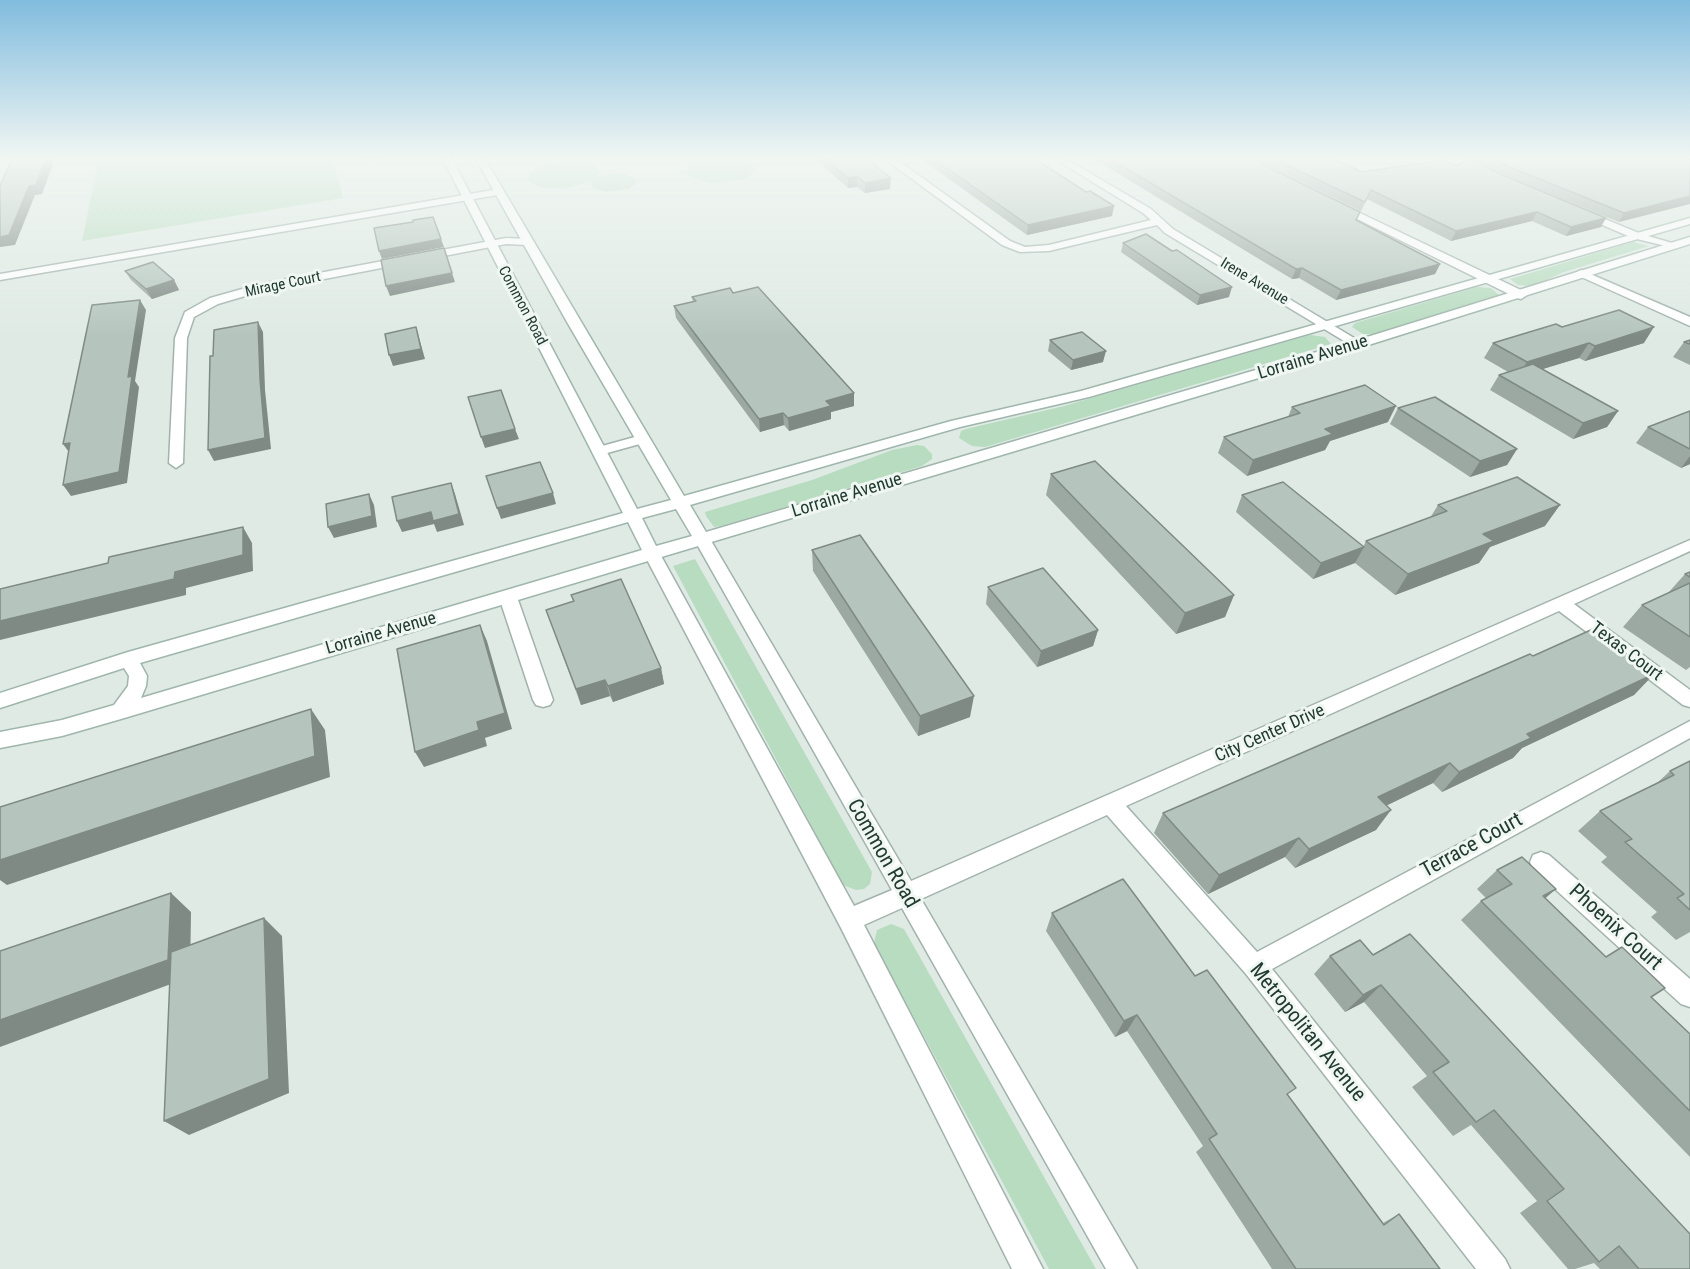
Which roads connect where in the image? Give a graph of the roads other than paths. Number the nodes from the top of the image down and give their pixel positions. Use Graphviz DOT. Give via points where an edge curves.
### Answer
graph roads {
  1 [pos="347,218"];
  2 [pos="477,218"];
  3 [pos="514,218"];
  4 [pos="972,218"];
  5 [pos="1153,218"];
  6 [pos="1365,218"];
  7 [pos="1595,218"];
  8 [pos="1690,220"];
  9 [pos="1158,222"];
  10 [pos="1637,236"];
  11 [pos="1690,240"];
  12 [pos="527,242"];
  13 [pos="490,244"];
  14 [pos="1674,245"];
  15 [pos="1581,273"];
  16 [pos="0,277"];
  17 [pos="1488,278"];
  18 [pos="1521,295"];
  19 [pos="1690,322"];
  20 [pos="1326,325"];
  21 [pos="1358,344"];
  22 [pos="642,439"];
  23 [pos="600,451"];
  24 [pos="176,463"];
  25 [pos="681,502"];
  26 [pos="633,516"];
  27 [pos="702,539"];
  28 [pos="1690,546"];
  29 [pos="652,554"];
  30 [pos="508,597"];
  31 [pos="1562,604"];
  32 [pos="128,659"];
  33 [pos="543,700"];
  34 [pos="1690,700"];
  35 [pos="0,701"];
  36 [pos="121,711"];
  37 [pos="1690,729"];
  38 [pos="0,740"];
  39 [pos="1111,804"];
  40 [pos="1541,862"];
  41 [pos="906,895"];
  42 [pos="849,920"];
  43 [pos="1254,966"];
  44 [pos="1690,995"];
  45 [pos="1028,1269"];
  46 [pos="1122,1269"];
  47 [pos="1495,1269"];
  1 -- 16 [label="street"];
  2 -- 13 [label="street, Common Road"];
  3 -- 12 [label="street, Common Road"];
  4 -- 9 [label="street" via="1006,243 1024,250 1049,248"];
  5 -- 9 [label="street, Irene Avenue"];
  6 -- 17 [label="street"];
  7 -- 10 [label="street"];
  8 -- 10 [label="street, Lorraine Avenue"];
  9 -- 20 [label="street, Irene Avenue"];
  10 -- 14 [label="street"];
  10 -- 17 [label="street, Lorraine Avenue"];
  11 -- 14 [label="street, Lorraine Avenue"];
  12 -- 13 [label="street, Mirage Court"];
  12 -- 22 [label="street, Common Road"];
  13 -- 23 [label="street, Common Road"];
  13 -- 24 [label="street, Mirage Court" via="260,288 214,301 189,315 181,338"];
  14 -- 15 [label="street, Lorraine Avenue"];
  15 -- 18 [label="street, Lorraine Avenue"];
  15 -- 19 [label="street"];
  17 -- 18 [label="street"];
  17 -- 20 [label="street, Lorraine Avenue"];
  18 -- 21 [label="street, Lorraine Avenue"];
  20 -- 21 [label="street, Irene Avenue"];
  20 -- 25 [label="street, Lorraine Avenue"];
  21 -- 27 [label="street, Lorraine Avenue"];
  22 -- 23 [label="street"];
  22 -- 25 [label="street, Common Road"];
  23 -- 26 [label="street, Common Road"];
  25 -- 26 [label="street, Lorraine Avenue"];
  25 -- 27 [label="street, Common Road"];
  26 -- 29 [label="street, Common Road"];
  26 -- 32 [label="street, Lorraine Avenue"];
  27 -- 29 [label="street, Lorraine Avenue"];
  27 -- 41 [label="street, Common Road"];
  28 -- 31 [label="street, City Center Drive"];
  29 -- 30 [label="street, Lorraine Avenue"];
  29 -- 42 [label="street, Common Road"];
  30 -- 33 [label="street"];
  30 -- 36 [label="street, Lorraine Avenue"];
  31 -- 34 [label="street, Texas Court"];
  31 -- 39 [label="street, City Center Drive"];
  32 -- 35 [label="street, Lorraine Avenue"];
  32 -- 36 [label="street" via="138,676 137,686"];
  36 -- 38 [label="street, Lorraine Avenue"];
  37 -- 43 [label="street, Terrace Court"];
  39 -- 41 [label="street, City Center Drive"];
  39 -- 43 [label="street, Metropolitan Avenue"];
  40 -- 44 [label="street, Phoenix Court"];
  41 -- 42 [label="street, City Center Drive"];
  41 -- 46 [label="street, Common Road"];
  42 -- 45 [label="street, Common Road"];
  43 -- 47 [label="street, Metropolitan Avenue"];
}
